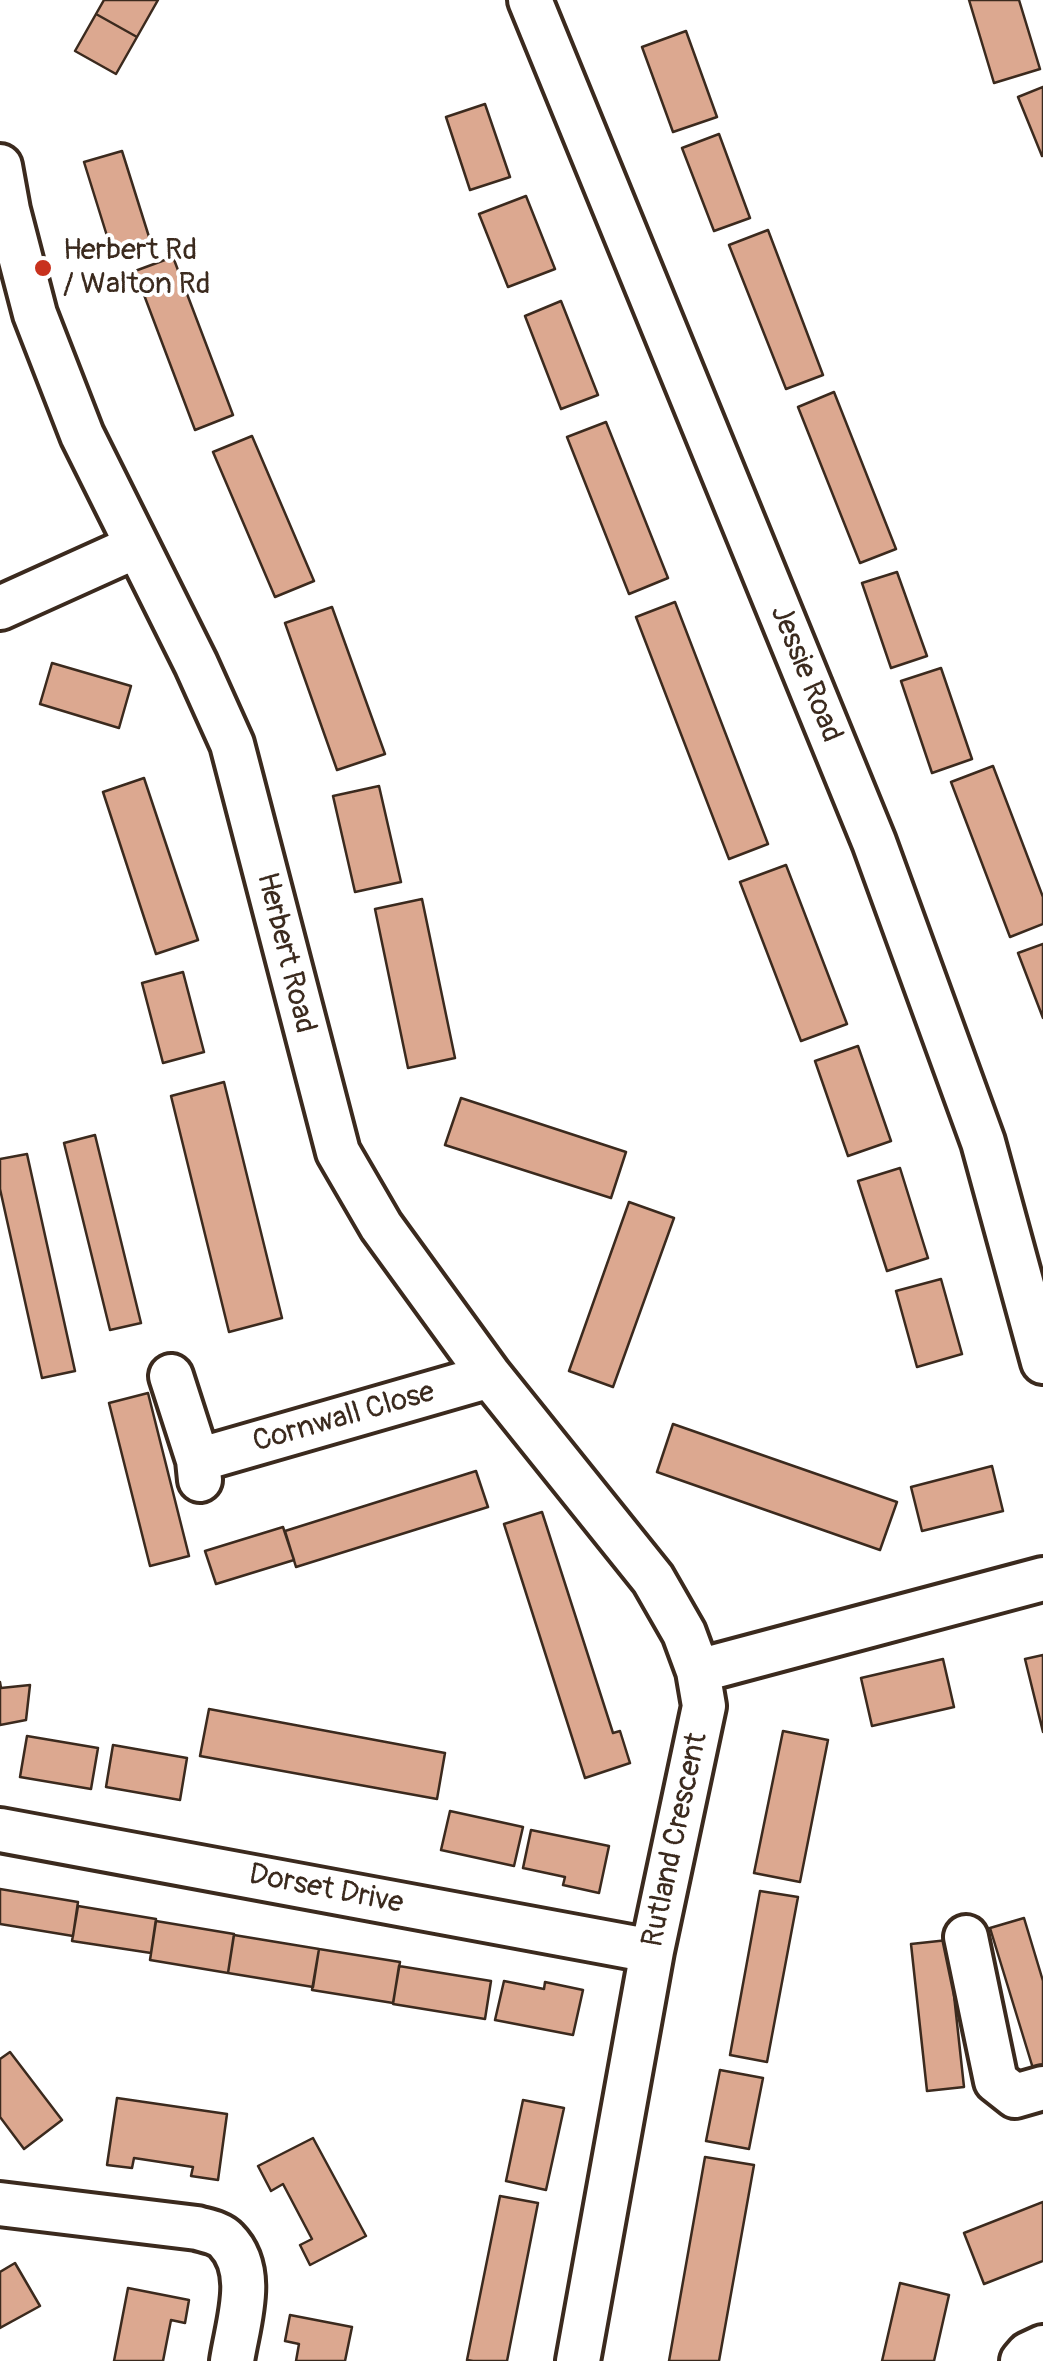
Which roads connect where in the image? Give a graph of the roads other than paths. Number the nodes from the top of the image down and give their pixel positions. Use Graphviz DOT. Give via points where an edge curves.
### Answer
graph roads {
  1 [pos="530,0"];
  2 [pos="0,166"];
  3 [pos="135,547"];
  4 [pos="0,608"];
  5 [pos="1043,1362"];
  6 [pos="171,1376"];
  7 [pos="490,1376"];
  8 [pos="1043,1579"];
  9 [pos="698,1672"];
  10 [pos="0,1830"];
  11 [pos="966,1937"];
  12 [pos="652,1951"];
  13 [pos="1043,2088"];
  14 [pos="0,2204"];
  15 [pos="1043,2347"];
  16 [pos="232,2361"];
  17 [pos="578,2361"];
  18 [pos="1022,2361"];
  1 -- 5 [label="street, Jessie Road" via="874,842 983,1142"];
  2 -- 3 [label="street, Herbert Road" via="36,314"];
  3 -- 4 [label="street"];
  3 -- 7 [label="street, Herbert Road" via="232,744 338,1152 381,1226"];
  6 -- 7 [label="street, Cornwall Close" via="199,1470"];
  7 -- 9 [label="street, Herbert Road" via="653,1580"];
  8 -- 9 [label="street"];
  9 -- 12 [label="street, Rutland Crescent" via="704,1706"];
  10 -- 12 [label="street, Dorset Drive"];
  11 -- 13 [label="street" via="996,2082 1015,2096"];
  12 -- 17 [label="street, Rutland Crescent"];
  14 -- 16 [label="street" via="224,2236 243,2264"];
  15 -- 18 [label="street"];
}
